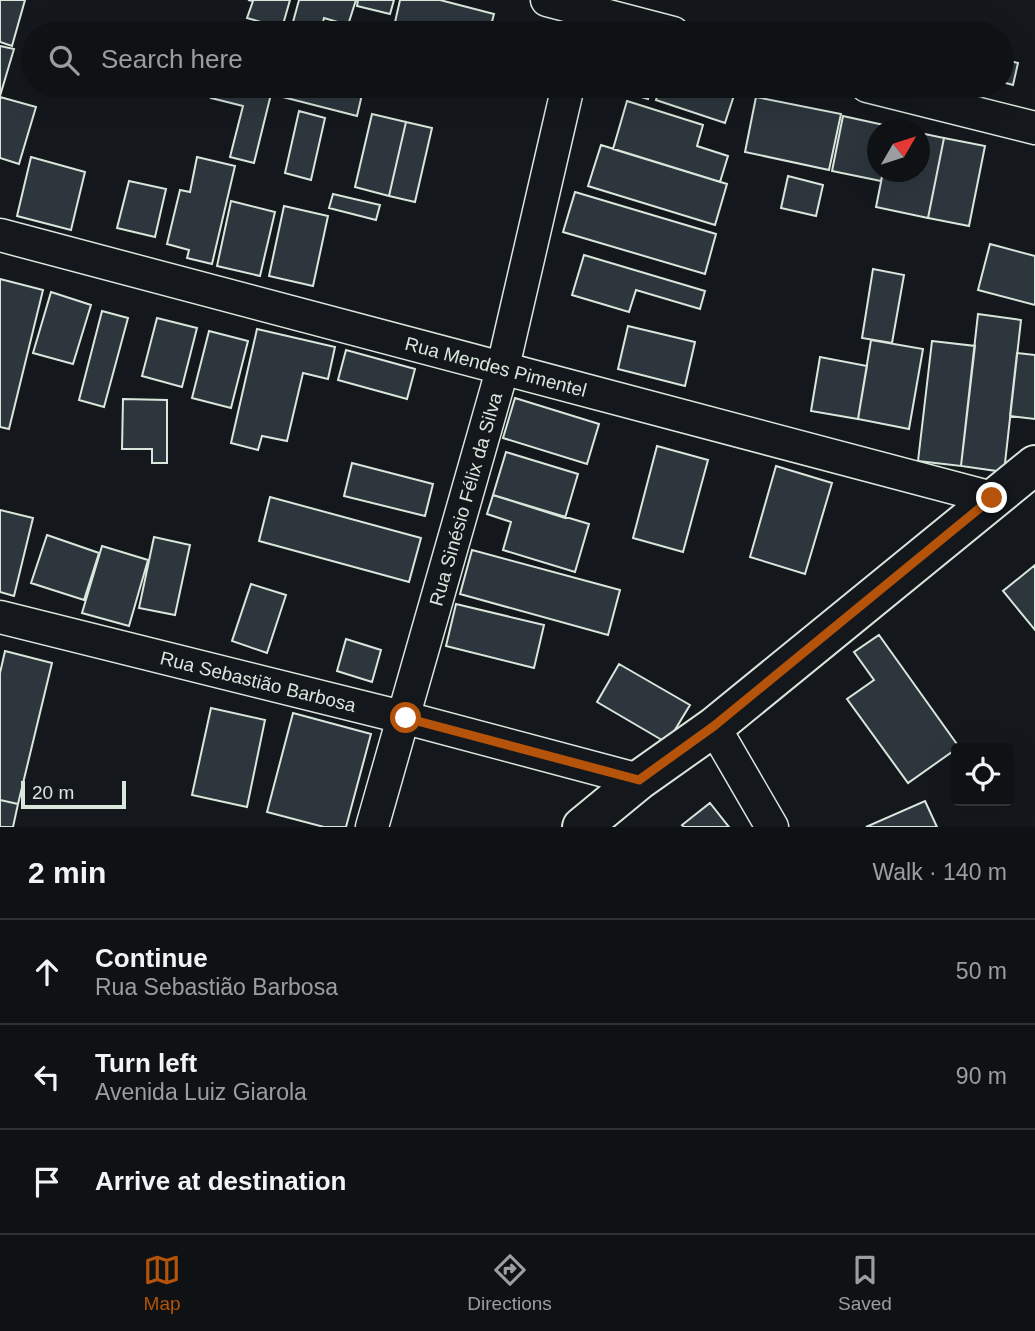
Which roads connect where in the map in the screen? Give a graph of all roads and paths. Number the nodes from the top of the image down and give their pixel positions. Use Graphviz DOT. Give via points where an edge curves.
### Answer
graph roads {
  1 [pos="547,0"];
  2 [pos="584,14"];
  3 [pos="617,21"];
  4 [pos="565,98"];
  5 [pos="915,98"];
  6 [pos="1035,128"];
  7 [pos="0,236"];
  8 [pos="503,367"];
  9 [pos="1035,465"];
  10 [pos="992,498"];
  11 [pos="0,617"];
  12 [pos="406,718"];
  13 [pos="714,726"];
  14 [pos="639,780"];
  15 [pos="372,827"];
  16 [pos="582,827"];
  17 [pos="772,827"];
  1 -- 2 [label="street"];
  2 -- 3 [label="street"];
  4 -- 8 [label="street, Rua Sinésio Félix da Silva"];
  5 -- 6 [label="street"];
  7 -- 8 [label="street, Rua Mendes Pimentel"];
  8 -- 10 [label="street, Rua Mendes Pimentel"];
  8 -- 12 [label="street, Rua Sinésio Félix da Silva"];
  9 -- 10 [label="street"];
  10 -- 13 [label="street"];
  11 -- 12 [label="street, Rua Sebastião Barbosa"];
  12 -- 14 [label="street, Rua Sebastião Barbosa"];
  12 -- 15 [label="street, Rua Sinésio Félix da Silva"];
  13 -- 14 [label="street"];
  13 -- 17 [label="street"];
  14 -- 16 [label="street"];
}
